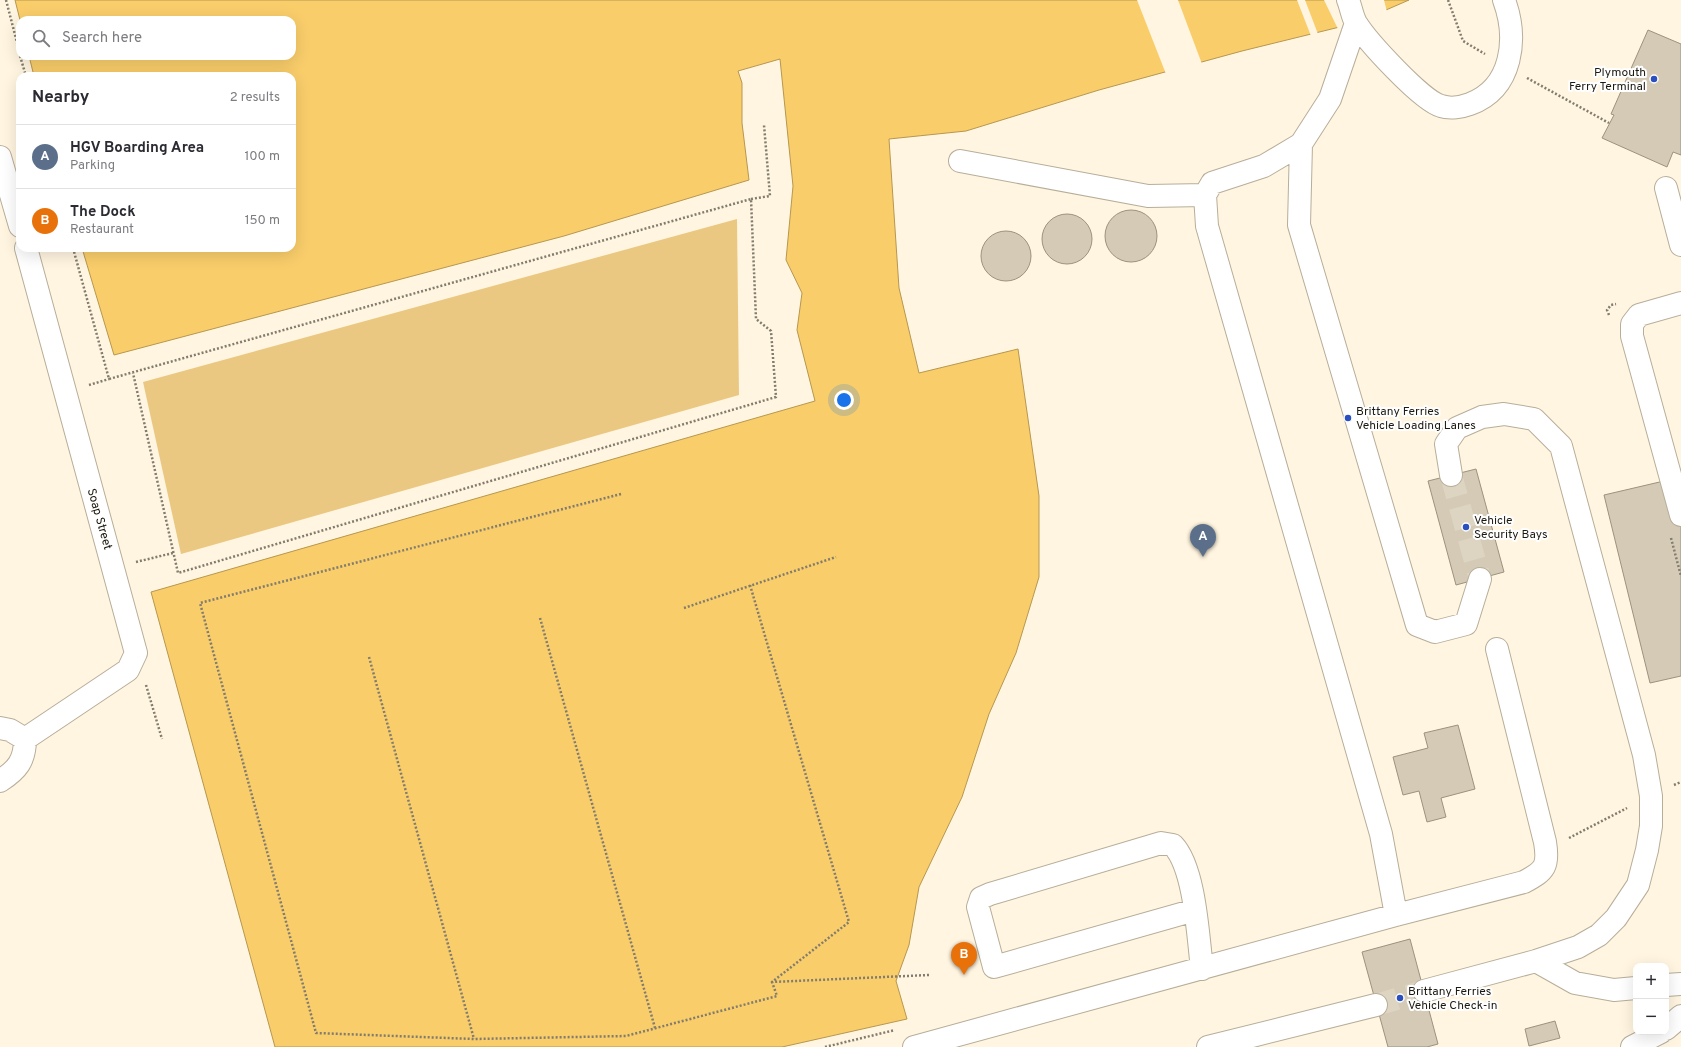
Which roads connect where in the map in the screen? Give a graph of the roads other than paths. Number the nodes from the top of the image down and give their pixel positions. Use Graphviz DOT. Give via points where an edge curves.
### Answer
graph roads {
  1 [pos="1348,0"];
  2 [pos="1504,0"];
  3 [pos="1356,23"];
  4 [pos="1301,144"];
  5 [pos="0,157"];
  6 [pos="960,161"];
  7 [pos="1666,188"];
  8 [pos="1205,195"];
  9 [pos="16,212"];
  10 [pos="1681,245"];
  11 [pos="27,252"];
  12 [pos="1681,303"];
  13 [pos="1668,474"];
  14 [pos="1451,475"];
  15 [pos="1681,515"];
  16 [pos="1480,579"];
  17 [pos="1497,649"];
  18 [pos="0,728"];
  19 [pos="25,739"];
  20 [pos="0,781"];
  21 [pos="1195,910"];
  22 [pos="1396,914"];
  23 [pos="1536,961"];
  24 [pos="1202,969"];
  25 [pos="1681,984"];
  26 [pos="1669,985"];
  27 [pos="1633,988"];
  28 [pos="1424,991"];
  29 [pos="1376,1005"];
  30 [pos="1681,1016"];
  31 [pos="1669,1026"];
  32 [pos="1655,1035"];
  33 [pos="914,1047"];
  34 [pos="1208,1047"];
  35 [pos="1632,1047"];
  1 -- 3 [label="street"];
  2 -- 3 [label="street" via="1510,15 1512,45 1508,68 1495,87 1480,100 1461,107 1441,106 1422,96"];
  3 -- 4 [label="street" via="1330,99"];
  4 -- 8 [label="street" via="1264,166 1212,183"];
  4 -- 16 [label="street" via="1299,225 1417,626 1435,632 1466,624"];
  5 -- 9 [label="street"];
  6 -- 8 [label="street" via="1148,196"];
  7 -- 10 [label="street"];
  8 -- 22 [label="street" via="1207,226 1228,304 1381,834"];
  11 -- 19 [label="street, Soap Street" via="136,653 128,670"];
  12 -- 13 [label="street" via="1639,315 1632,324 1632,336"];
  13 -- 15 [label="street"];
  14 -- 23 [label="street" via="1446,444 1457,428 1482,417 1504,414 1534,419 1561,446 1644,755 1651,796 1650,826 1638,885 1616,918 1599,935 1578,947"];
  17 -- 22 [label="street" via="1548,858 1540,874 1524,882"];
  18 -- 19 [label="street" via="10,730"];
  19 -- 20 [label="street" via="25,754 13,772"];
  21 -- 21 [label="street" via="1189,876 1180,852 1173,844 1161,844 990,894 981,898 978,907 994,967"];
  21 -- 24 [label="street"];
  22 -- 24 [label="street"];
  23 -- 27 [label="street" via="1575,983 1614,990"];
  23 -- 28 [label="street"];
  24 -- 33 [label="street"];
  25 -- 26 [label="street"];
  29 -- 34 [label="street"];
  30 -- 31 [label="street"];
  32 -- 35 [label="street"];
}
